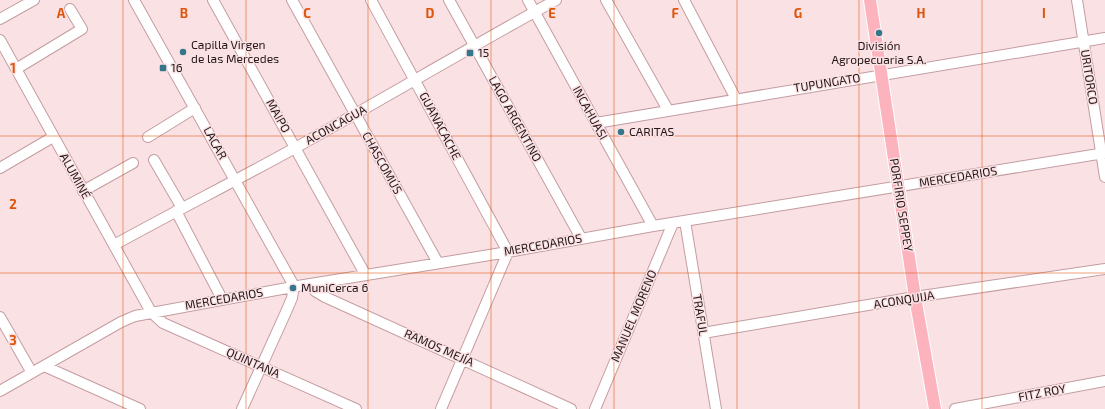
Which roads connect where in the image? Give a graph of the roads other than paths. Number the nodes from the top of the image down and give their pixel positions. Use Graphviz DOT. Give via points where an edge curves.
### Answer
graph roads {
  1 [pos="34,0"];
  2 [pos="134,0"];
  3 [pos="213,0"];
  4 [pos="292,0"];
  5 [pos="371,0"];
  6 [pos="450,0"];
  7 [pos="528,0"];
  8 [pos="556,0"];
  9 [pos="606,0"];
  10 [pos="684,0"];
  11 [pos="870,0"];
  12 [pos="1077,0"];
  13 [pos="70,9"];
  14 [pos="534,12"];
  15 [pos="0,19"];
  16 [pos="1105,38"];
  17 [pos="0,40"];
  18 [pos="1083,41"];
  19 [pos="475,46"];
  20 [pos="16,70"];
  21 [pos="881,74"];
  22 [pos="415,80"];
  23 [pos="736,99"];
  24 [pos="195,108"];
  25 [pos="668,110"];
  26 [pos="355,114"];
  27 [pos="596,123"];
  28 [pos="54,137"];
  29 [pos="148,137"];
  30 [pos="295,148"];
  31 [pos="1103,153"];
  32 [pos="154,160"];
  33 [pos="133,163"];
  34 [pos="0,168"];
  35 [pos="1105,177"];
  36 [pos="236,180"];
  37 [pos="898,186"];
  38 [pos="84,191"];
  39 [pos="179,209"];
  40 [pos="685,221"];
  41 [pos="673,223"];
  42 [pos="653,226"];
  43 [pos="581,238"];
  44 [pos="114,246"];
  45 [pos="508,252"];
  46 [pos="438,263"];
  47 [pos="1105,270"];
  48 [pos="365,274"];
  49 [pos="310,284"];
  50 [pos="294,286"];
  51 [pos="916,297"];
  52 [pos="222,299"];
  53 [pos="151,312"];
  54 [pos="0,317"];
  55 [pos="703,333"];
  56 [pos="464,359"];
  57 [pos="44,366"];
  58 [pos="260,366"];
  59 [pos="32,373"];
  60 [pos="1105,381"];
  61 [pos="0,391"];
  62 [pos="140,409"];
  63 [pos="242,409"];
  64 [pos="356,409"];
  65 [pos="441,409"];
  66 [pos="572,409"];
  67 [pos="596,409"];
  68 [pos="716,409"];
  69 [pos="934,409"];
  70 [pos="955,409"];
  1 -- 15 [label="street"];
  2 -- 24 [label="street, LACAR"];
  3 -- 30 [label="street, MAIPO"];
  4 -- 26 [label="street, CHASCOMÚS"];
  5 -- 22 [label="street, GUANACACHE"];
  6 -- 19 [label="street, LAGO ARGENTINO"];
  7 -- 14 [label="street, INCAHUASI"];
  8 -- 14 [label="street, ACONCAGUA"];
  9 -- 25 [label="street"];
  10 -- 23 [label="street"];
  11 -- 21 [label="main road, PORFIRIO SEPPEY"];
  12 -- 18 [label="street, URITORCO"];
  13 -- 20 [label="street" via="82,29"];
  14 -- 19 [label="street, ACONCAGUA"];
  14 -- 27 [label="street, INCAHUASI"];
  16 -- 18 [label="street, TUPUNGATO"];
  17 -- 20 [label="street, ALUMINÉ"];
  18 -- 21 [label="street, TUPUNGATO"];
  18 -- 31 [label="street, URITORCO"];
  19 -- 22 [label="street, ACONCAGUA"];
  19 -- 43 [label="street, LAGO ARGENTINO"];
  20 -- 28 [label="street, ALUMINÉ"];
  21 -- 23 [label="street, TUPUNGATO"];
  21 -- 37 [label="main road, PORFIRIO SEPPEY"];
  22 -- 26 [label="street, ACONCAGUA"];
  22 -- 45 [label="street, GUANACACHE"];
  23 -- 25 [label="street, TUPUNGATO"];
  24 -- 29 [label="street"];
  24 -- 36 [label="street, LACAR"];
  25 -- 27 [label="street, TUPUNGATO"];
  26 -- 30 [label="street, ACONCAGUA"];
  26 -- 46 [label="street, CHASCOMÚS"];
  27 -- 42 [label="street, INCAHUASI"];
  28 -- 34 [label="street"];
  28 -- 38 [label="street, ALUMINÉ"];
  30 -- 36 [label="street, ACONCAGUA"];
  30 -- 48 [label="street, MAIPO"];
  31 -- 35 [label="street, URITORCO"];
  31 -- 37 [label="street, MERCEDARIOS"];
  32 -- 39 [label="street"];
  33 -- 38 [label="street"];
  36 -- 39 [label="street, ACONCAGUA"];
  36 -- 50 [label="street, LACAR"];
  37 -- 40 [label="street, MERCEDARIOS"];
  37 -- 51 [label="main road, PORFIRIO SEPPEY"];
  38 -- 44 [label="street, ALUMINÉ"];
  39 -- 44 [label="street, ACONCAGUA"];
  39 -- 52 [label="street"];
  40 -- 41 [label="street, MERCEDARIOS"];
  40 -- 55 [label="street, TRAFUL"];
  41 -- 42 [label="street, MERCEDARIOS"];
  41 -- 67 [label="street, MANUEL MORENO"];
  42 -- 43 [label="street, MERCEDARIOS"];
  43 -- 45 [label="street, MERCEDARIOS"];
  44 -- 53 [label="street, ALUMINÉ"];
  45 -- 46 [label="street, MERCEDARIOS"];
  45 -- 56 [label="street"];
  46 -- 48 [label="street, MERCEDARIOS"];
  47 -- 51 [label="street, ACONQUIJA"];
  48 -- 49 [label="street, MERCEDARIOS"];
  49 -- 50 [label="street, MERCEDARIOS"];
  49 -- 56 [label="street, RAMOS MEJÍA" via="315,291 325,297"];
  50 -- 52 [label="street, MERCEDARIOS"];
  50 -- 58 [label="street" via="289,305"];
  51 -- 55 [label="street, ACONQUIJA"];
  51 -- 69 [label="main road, PORFIRIO SEPPEY"];
  52 -- 53 [label="street, MERCEDARIOS"];
  53 -- 57 [label="street, MERCEDARIOS" via="121,322"];
  53 -- 58 [label="street, QUINTANA" via="163,323"];
  54 -- 59 [label="street"];
  55 -- 68 [label="street, TRAFUL"];
  56 -- 65 [label="street"];
  56 -- 66 [label="street, RAMOS MEJÍA"];
  57 -- 59 [label="street, MERCEDARIOS"];
  57 -- 62 [label="street"];
  58 -- 63 [label="street"];
  58 -- 64 [label="street, QUINTANA"];
  59 -- 61 [label="street, MERCEDARIOS"];
  60 -- 70 [label="street, FITZ ROY"];
}
